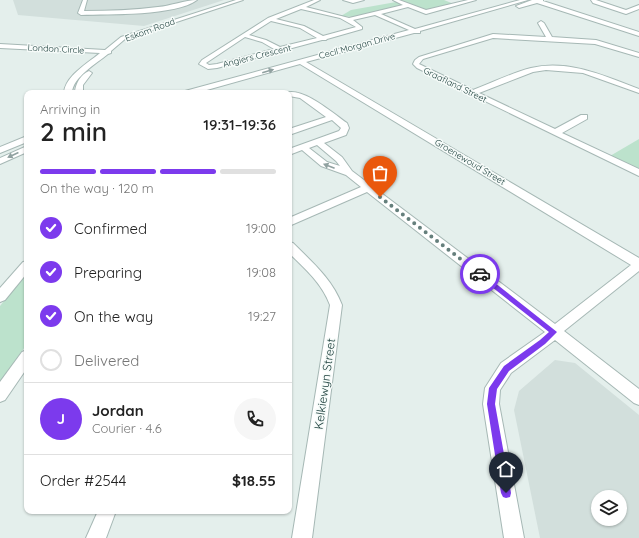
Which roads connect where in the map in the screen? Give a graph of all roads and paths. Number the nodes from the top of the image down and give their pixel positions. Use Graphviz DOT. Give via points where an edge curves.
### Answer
graph roads {
  1 [pos="85,0"];
  2 [pos="195,0"];
  3 [pos="241,0"];
  4 [pos="318,0"];
  5 [pos="345,0"];
  6 [pos="362,0"];
  7 [pos="395,0"];
  8 [pos="474,0"];
  9 [pos="526,0"];
  10 [pos="538,0"];
  11 [pos="547,0"];
  12 [pos="594,0"];
  13 [pos="301,6"];
  14 [pos="407,6"];
  15 [pos="639,8"];
  16 [pos="381,12"];
  17 [pos="626,12"];
  18 [pos="375,13"];
  19 [pos="639,16"];
  20 [pos="270,19"];
  21 [pos="347,20"];
  22 [pos="401,20"];
  23 [pos="394,22"];
  24 [pos="542,23"];
  25 [pos="639,30"];
  26 [pos="421,31"];
  27 [pos="639,34"];
  28 [pos="244,35"];
  29 [pos="324,38"];
  30 [pos="550,39"];
  31 [pos="0,46"];
  32 [pos="280,50"];
  33 [pos="0,51"];
  34 [pos="106,55"];
  35 [pos="639,55"];
  36 [pos="305,64"];
  37 [pos="68,90"];
  38 [pos="78,90"];
  39 [pos="200,90"];
  40 [pos="223,90"];
  41 [pos="639,91"];
  42 [pos="472,92"];
  43 [pos="292,94"];
  44 [pos="333,117"];
  45 [pos="584,117"];
  46 [pos="292,131"];
  47 [pos="555,133"];
  48 [pos="24,140"];
  49 [pos="318,142"];
  50 [pos="303,147"];
  51 [pos="0,150"];
  52 [pos="24,150"];
  53 [pos="292,151"];
  54 [pos="0,161"];
  55 [pos="349,173"];
  56 [pos="639,173"];
  57 [pos="368,188"];
  58 [pos="292,221"];
  59 [pos="292,249"];
  60 [pos="639,264"];
  61 [pos="24,269"];
  62 [pos="0,297"];
  63 [pos="554,332"];
  64 [pos="24,360"];
  65 [pos="0,395"];
  66 [pos="639,398"];
  67 [pos="106,514"];
  68 [pos="96,538"];
  69 [pos="302,538"];
  70 [pos="514,538"];
  1 -- 2 [label="street" via="81,13 141,10 180,5"];
  3 -- 34 [label="street, Eskom Road" via="134,37"];
  4 -- 13 [label="street, Angiers Crescent"];
  5 -- 6 [label="street"];
  7 -- 14 [label="street"];
  8 -- 14 [label="street" via="429,11"];
  9 -- 26 [label="street, Cecil Morgan Drive"];
  10 -- 26 [label="street, Cecil Morgan Drive"];
  10 -- 27 [label="street"];
  11 -- 25 [label="street"];
  12 -- 17 [label="street"];
  13 -- 20 [label="street, Angiers Crescent"];
  13 -- 21 [label="street, Angiers Crescent"];
  14 -- 16 [label="street"];
  15 -- 17 [label="street"];
  16 -- 18 [label="street"];
  16 -- 22 [label="street"];
  17 -- 19 [label="street"];
  18 -- 21 [label="street"];
  18 -- 23 [label="street"];
  20 -- 28 [label="street, Angiers Crescent"];
  20 -- 29 [label="street" via="302,27"];
  21 -- 29 [label="street, Angiers Crescent" via="360,28"];
  22 -- 23 [label="street"];
  22 -- 26 [label="street"];
  23 -- 26 [label="street"];
  24 -- 30 [label="street"];
  26 -- 36 [label="street, Cecil Morgan Drive"];
  28 -- 32 [label="street" via="264,41"];
  28 -- 32 [label="street, Angiers Crescent" via="202,64 214,67"];
  29 -- 32 [label="street, Angiers Crescent"];
  30 -- 35 [label="street, Graafland Street" via="596,42"];
  30 -- 42 [label="street, Graafland Street" via="493,36 421,58 416,62 419,67"];
  31 -- 34 [label="street, London Circle"];
  33 -- 34 [label="street, London Circle"];
  34 -- 37 [label="street, Eskom Road" via="74,78"];
  34 -- 38 [label="street, Eskom Road" via="83,79"];
  39 -- 36 [label="street, Cecil Morgan Drive, one-way"];
  36 -- 40 [label="street, Cecil Morgan Drive"];
  36 -- 60 [label="street, Groenewoud Street"];
  41 -- 42 [label="street" via="584,71 546,68 532,70"];
  42 -- 47 [label="street, Graafland Street"];
  43 -- 44 [label="street" via="302,96"];
  44 -- 46 [label="street"];
  44 -- 49 [label="street" via="344,125 344,131"];
  45 -- 47 [label="street"];
  47 -- 56 [label="street, Graafland Street"];
  48 -- 51 [label="street"];
  49 -- 50 [label="street"];
  49 -- 55 [label="street" via="339,159"];
  50 -- 53 [label="street"];
  55 -- 50 [label="street, one-way" via="324,164"];
  52 -- 54 [label="street, one-way"];
  55 -- 57 [label="street"];
  57 -- 58 [label="street"];
  57 -- 63 [label="street"];
  59 -- 69 [label="street, Kelkiewyn Street" via="328,287 336,305"];
  60 -- 63 [label="street"];
  61 -- 62 [label="street"];
  63 -- 66 [label="street"];
  63 -- 70 [label="street" via="506,368 493,388 491,404"];
  64 -- 65 [label="street"];
  67 -- 68 [label="street"];
}
